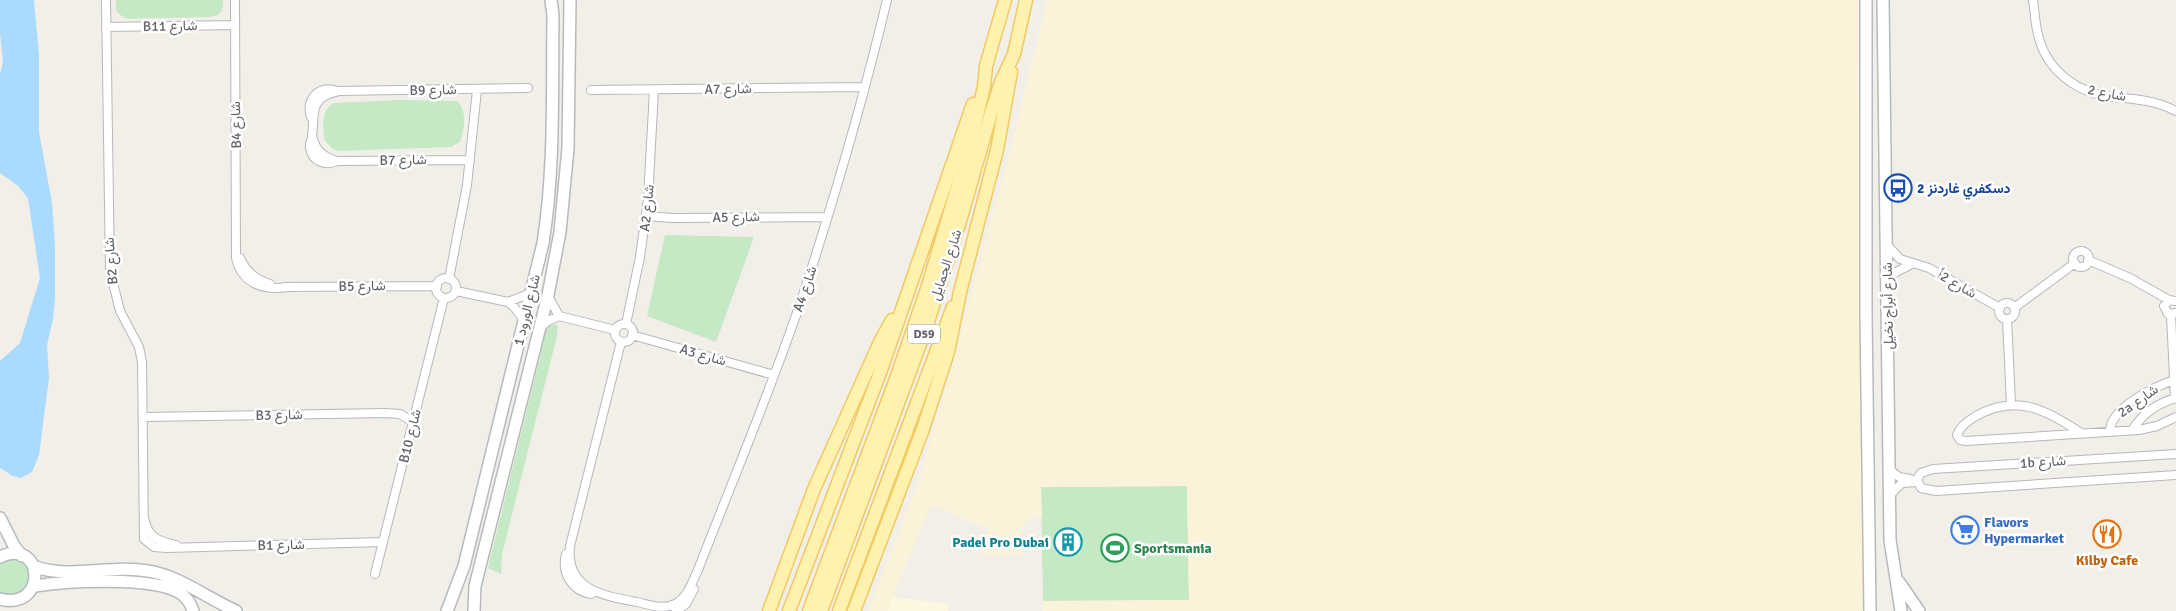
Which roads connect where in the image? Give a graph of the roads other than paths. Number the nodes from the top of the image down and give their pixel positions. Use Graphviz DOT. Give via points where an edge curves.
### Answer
graph roads {
  1 [pos="106,0"];
  2 [pos="235,0"];
  3 [pos="551,0"];
  4 [pos="570,0"];
  5 [pos="887,0"];
  6 [pos="1005,0"];
  7 [pos="1026,0"];
  8 [pos="1866,0"];
  9 [pos="1883,0"];
  10 [pos="2033,0"];
  11 [pos="235,25"];
  12 [pos="106,27"];
  13 [pos="1014,54"];
  14 [pos="986,66"];
  15 [pos="864,87"];
  16 [pos="528,88"];
  17 [pos="477,90"];
  18 [pos="592,90"];
  19 [pos="654,90"];
  20 [pos="2176,111"];
  21 [pos="470,160"];
  22 [pos="337,161"];
  23 [pos="646,216"];
  24 [pos="826,217"];
  25 [pos="1887,245"];
  26 [pos="2088,260"];
  27 [pos="1912,264"];
  28 [pos="2075,264"];
  29 [pos="449,279"];
  30 [pos="1887,281"];
  31 [pos="437,286"];
  32 [pos="288,287"];
  33 [pos="456,291"];
  34 [pos="960,292"];
  35 [pos="531,293"];
  36 [pos="548,295"];
  37 [pos="444,298"];
  38 [pos="2173,301"];
  39 [pos="508,302"];
  40 [pos="902,306"];
  41 [pos="2000,308"];
  42 [pos="2014,308"];
  43 [pos="2173,314"];
  44 [pos="559,316"];
  45 [pos="2007,319"];
  46 [pos="524,320"];
  47 [pos="626,324"];
  48 [pos="540,328"];
  49 [pos="615,330"];
  50 [pos="632,335"];
  51 [pos="621,342"];
  52 [pos="774,375"];
  53 [pos="2174,380"];
  54 [pos="2175,398"];
  55 [pos="2011,404"];
  56 [pos="143,417"];
  57 [pos="2176,417"];
  58 [pos="413,422"];
  59 [pos="2110,430"];
  60 [pos="2132,430"];
  61 [pos="2081,433"];
  62 [pos="2176,454"];
  63 [pos="1889,469"];
  64 [pos="2176,475"];
  65 [pos="1917,481"];
  66 [pos="1889,496"];
  67 [pos="144,516"];
  68 [pos="0,518"];
  69 [pos="383,542"];
  70 [pos="22,556"];
  71 [pos="0,557"];
  72 [pos="33,566"];
  73 [pos="698,570"];
  74 [pos="375,574"];
  75 [pos="461,576"];
  76 [pos="1896,576"];
  77 [pos="34,586"];
  78 [pos="475,586"];
  79 [pos="26,598"];
  80 [pos="0,599"];
  81 [pos="624,600"];
  82 [pos="21,611"];
  83 [pos="193,611"];
  84 [pos="236,611"];
  85 [pos="447,611"];
  86 [pos="452,611"];
  87 [pos="469,611"];
  88 [pos="474,611"];
  89 [pos="653,611"];
  90 [pos="676,611"];
  91 [pos="769,611"];
  92 [pos="789,611"];
  93 [pos="809,611"];
  94 [pos="821,611"];
  95 [pos="839,611"];
  96 [pos="854,611"];
  97 [pos="1870,611"];
  98 [pos="1901,611"];
  99 [pos="1919,611"];
  1 -- 12 [label="street, B2 شارع"];
  2 -- 11 [label="street, B4 شارع"];
  3 -- 35 [label="street, شارع الورود 1" via="553,146 546,223"];
  4 -- 36 [label="street, شارع الورود 1" via="567,169"];
  5 -- 15 [label="street, A4 شارع"];
  6 -- 14 [label="main road, شارع الجمايل / D59"];
  7 -- 13 [label="main road, شارع الجمايل / D59"];
  8 -- 97 [label="street, شارع أبراج نخيل"];
  9 -- 25 [label="street, شارع أبراج نخيل"];
  10 -- 20 [label="street, شارع 2" via="2042,46 2054,67 2068,80 2094,93 2157,102"];
  11 -- 12 [label="street, B11 شارع"];
  11 -- 32 [label="street, B4 شارع" via="238,266 247,279 262,287"];
  12 -- 56 [label="street, B2 شارع" via="110,271 120,311 141,354"];
  13 -- 34 [label="main road" via="990,178"];
  13 -- 94 [label="main road, شارع الجمايل / D59" via="990,113 926,328"];
  14 -- 40 [label="main road"];
  14 -- 93 [label="main road, شارع الجمايل / D59" via="970,145 927,289"];
  15 -- 19 [label="street, A7 شارع"];
  15 -- 24 [label="street, A4 شارع"];
  16 -- 17 [label="street, B9 شارع"];
  17 -- 21 [label="street"];
  17 -- 22 [label="street, B9 شارع" via="339,92 322,99 312,119 310,148 315,159 326,164"];
  18 -- 19 [label="street, A7 شارع"];
  19 -- 23 [label="street, A2 شارع"];
  21 -- 22 [label="street, B7 شارع"];
  21 -- 29 [label="street"];
  23 -- 24 [label="street, A5 شارع"];
  23 -- 47 [label="street, A2 شارع"];
  24 -- 52 [label="street, A4 شارع" via="802,299"];
  25 -- 27 [label="street, شارع 2أ" via="1900,260"];
  25 -- 30 [label="street, شارع أبراج نخيل"];
  26 -- 28 [label="street" via="2083,266"];
  26 -- 28 [label="street" via="2088,254 2080,251 2074,256"];
  26 -- 38 [label="street"];
  27 -- 30 [label="street"];
  27 -- 41 [label="street, شارع 2أ" via="1929,268"];
  28 -- 42 [label="street"];
  29 -- 31 [label="street" via="441,280"];
  29 -- 33 [label="street" via="455,283"];
  30 -- 63 [label="street, شارع أبراج نخيل"];
  31 -- 32 [label="street, B5 شارع"];
  31 -- 37 [label="street" via="438,294"];
  33 -- 37 [label="street" via="452,297"];
  33 -- 39 [label="street"];
  34 -- 95 [label="main road"];
  34 -- 96 [label="main road" via="951,339 923,429"];
  35 -- 39 [label="street"];
  35 -- 46 [label="street, شارع الورود 1"];
  36 -- 44 [label="street"];
  36 -- 48 [label="street, شارع الورود 1"];
  37 -- 58 [label="street, B10 شارع"];
  38 -- 43 [label="street" via="2164,306 2166,312"];
  39 -- 46 [label="street"];
  40 -- 91 [label="main road" via="880,342 814,490"];
  40 -- 92 [label="main road"];
  41 -- 42 [label="street" via="2006,304"];
  41 -- 45 [label="street" via="2000,316"];
  42 -- 45 [label="street" via="2013,316"];
  43 -- 53 [label="street"];
  44 -- 48 [label="street"];
  44 -- 49 [label="street"];
  45 -- 55 [label="street"];
  46 -- 75 [label="street, شارع الورود 1"];
  47 -- 49 [label="street"];
  47 -- 50 [label="street" via="632,328"];
  48 -- 78 [label="street, شارع الورود 1"];
  49 -- 51 [label="street"];
  50 -- 51 [label="street" via="628,341"];
  50 -- 52 [label="street, A3 شارع"];
  51 -- 81 [label="street, A4 شارع" via="564,566 569,580 580,590"];
  52 -- 73 [label="street, A4 شارع"];
  53 -- 54 [label="street"];
  53 -- 59 [label="street, 2a شارع" via="2134,400 2112,420"];
  54 -- 60 [label="street" via="2155,406"];
  55 -- 61 [label="street" via="2056,416"];
  55 -- 61 [label="street" via="1988,410 1968,421 1958,432 1958,437 1966,441"];
  56 -- 58 [label="street, B3 شارع" via="393,413"];
  56 -- 67 [label="street, B2 شارع"];
  57 -- 60 [label="street" via="2151,428"];
  58 -- 69 [label="street, B10 شارع"];
  59 -- 60 [label="street"];
  59 -- 61 [label="street"];
  62 -- 65 [label="street, 1b شارع" via="1933,469 1920,474"];
  63 -- 65 [label="street" via="1903,478"];
  63 -- 66 [label="street, شارع أبراج نخيل"];
  64 -- 65 [label="street, 1b شارع" via="1936,491 1925,490"];
  65 -- 66 [label="street, 1b شارع" via="1902,484"];
  66 -- 76 [label="street, شارع أبراج نخيل" via="1890,540"];
  67 -- 69 [label="street, B1 شارع" via="143,535 147,543 160,548"];
  68 -- 70 [label="street"];
  69 -- 74 [label="street, B10 شارع"];
  70 -- 71 [label="street" via="9,554"];
  70 -- 72 [label="street"];
  72 -- 77 [label="street"];
  72 -- 84 [label="street" via="58,572 148,571 180,582"];
  73 -- 81 [label="street, A4 شارع" via="686,593 673,605 656,607"];
  73 -- 90 [label="street, A4 شارع" via="686,604"];
  75 -- 85 [label="street, شارع الورود 1"];
  75 -- 86 [label="street"];
  76 -- 98 [label="street, شارع أبراج نخيل"];
  76 -- 99 [label="street"];
  77 -- 79 [label="street"];
  77 -- 83 [label="street" via="155,584 179,592"];
  78 -- 87 [label="street"];
  78 -- 88 [label="street, شارع الورود 1"];
  79 -- 80 [label="street" via="18,602"];
  79 -- 82 [label="street"];
  81 -- 89 [label="street, A4 شارع"];
}
